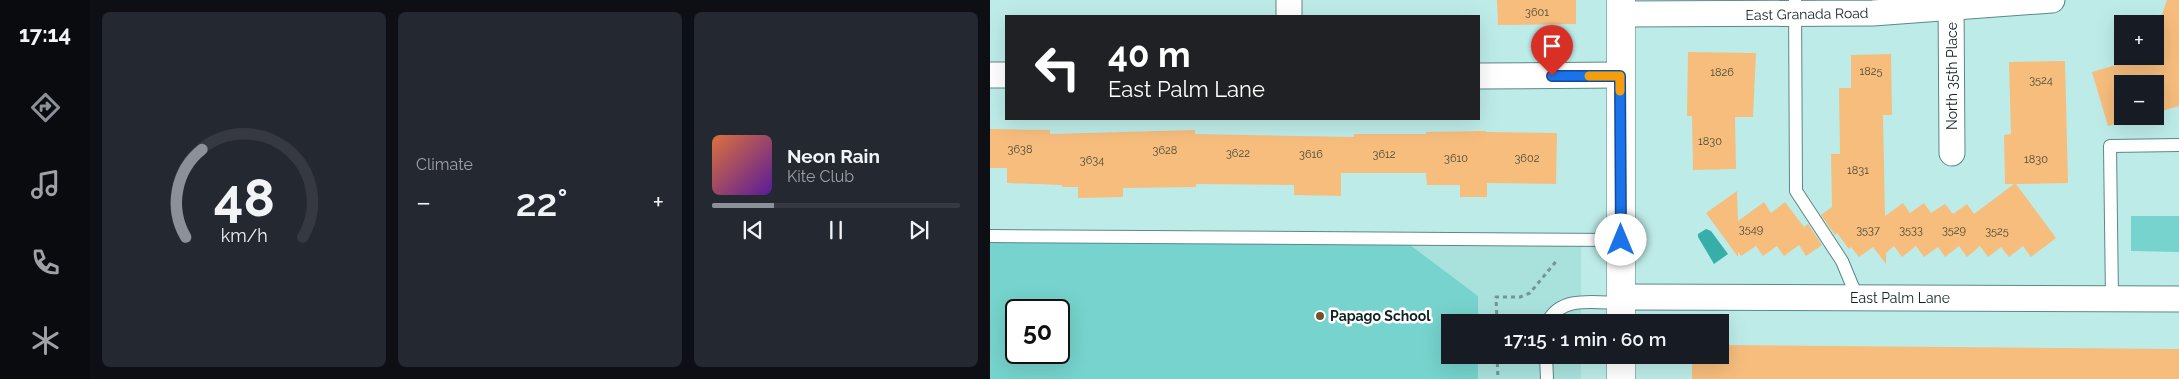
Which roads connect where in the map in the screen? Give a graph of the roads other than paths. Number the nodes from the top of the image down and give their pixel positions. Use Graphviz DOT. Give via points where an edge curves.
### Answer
graph roads {
  1 [pos="1289,0"];
  2 [pos="2052,0"];
  3 [pos="1951,4"];
  4 [pos="1622,7"];
  5 [pos="1795,7"];
  6 [pos="1289,15"];
  7 [pos="990,75"];
  8 [pos="1005,75"];
  9 [pos="1480,76"];
  10 [pos="1620,76"];
  11 [pos="2179,145"];
  12 [pos="1952,153"];
  13 [pos="990,236"];
  14 [pos="1621,240"];
  15 [pos="1857,297"];
  16 [pos="2112,298"];
  17 [pos="2179,299"];
  18 [pos="1621,308"];
  19 [pos="1553,314"];
  20 [pos="1546,364"];
  21 [pos="1621,364"];
  22 [pos="1547,379"];
  23 [pos="1621,379"];
  1 -- 6 [label="street"];
  2 -- 3 [label="street, East Granada Road"];
  3 -- 5 [label="street, East Granada Road" via="1873,13"];
  3 -- 12 [label="street, North 35th Place"];
  4 -- 5 [label="street, East Granada Road"];
  4 -- 10 [label="main road"];
  5 -- 15 [label="lane" via="1796,191 1842,261"];
  7 -- 8 [label="street"];
  9 -- 10 [label="street"];
  10 -- 14 [label="main road"];
  11 -- 16 [label="lane" via="2110,146"];
  13 -- 14 [label="lane"];
  14 -- 18 [label="main road"];
  15 -- 16 [label="street, East Palm Lane"];
  15 -- 18 [label="street, East Palm Lane"];
  16 -- 17 [label="street, East Palm Lane"];
  18 -- 19 [label="lane" via="1570,303"];
  20 -- 22 [label="lane"];
  21 -- 23 [label="main road"];
}
